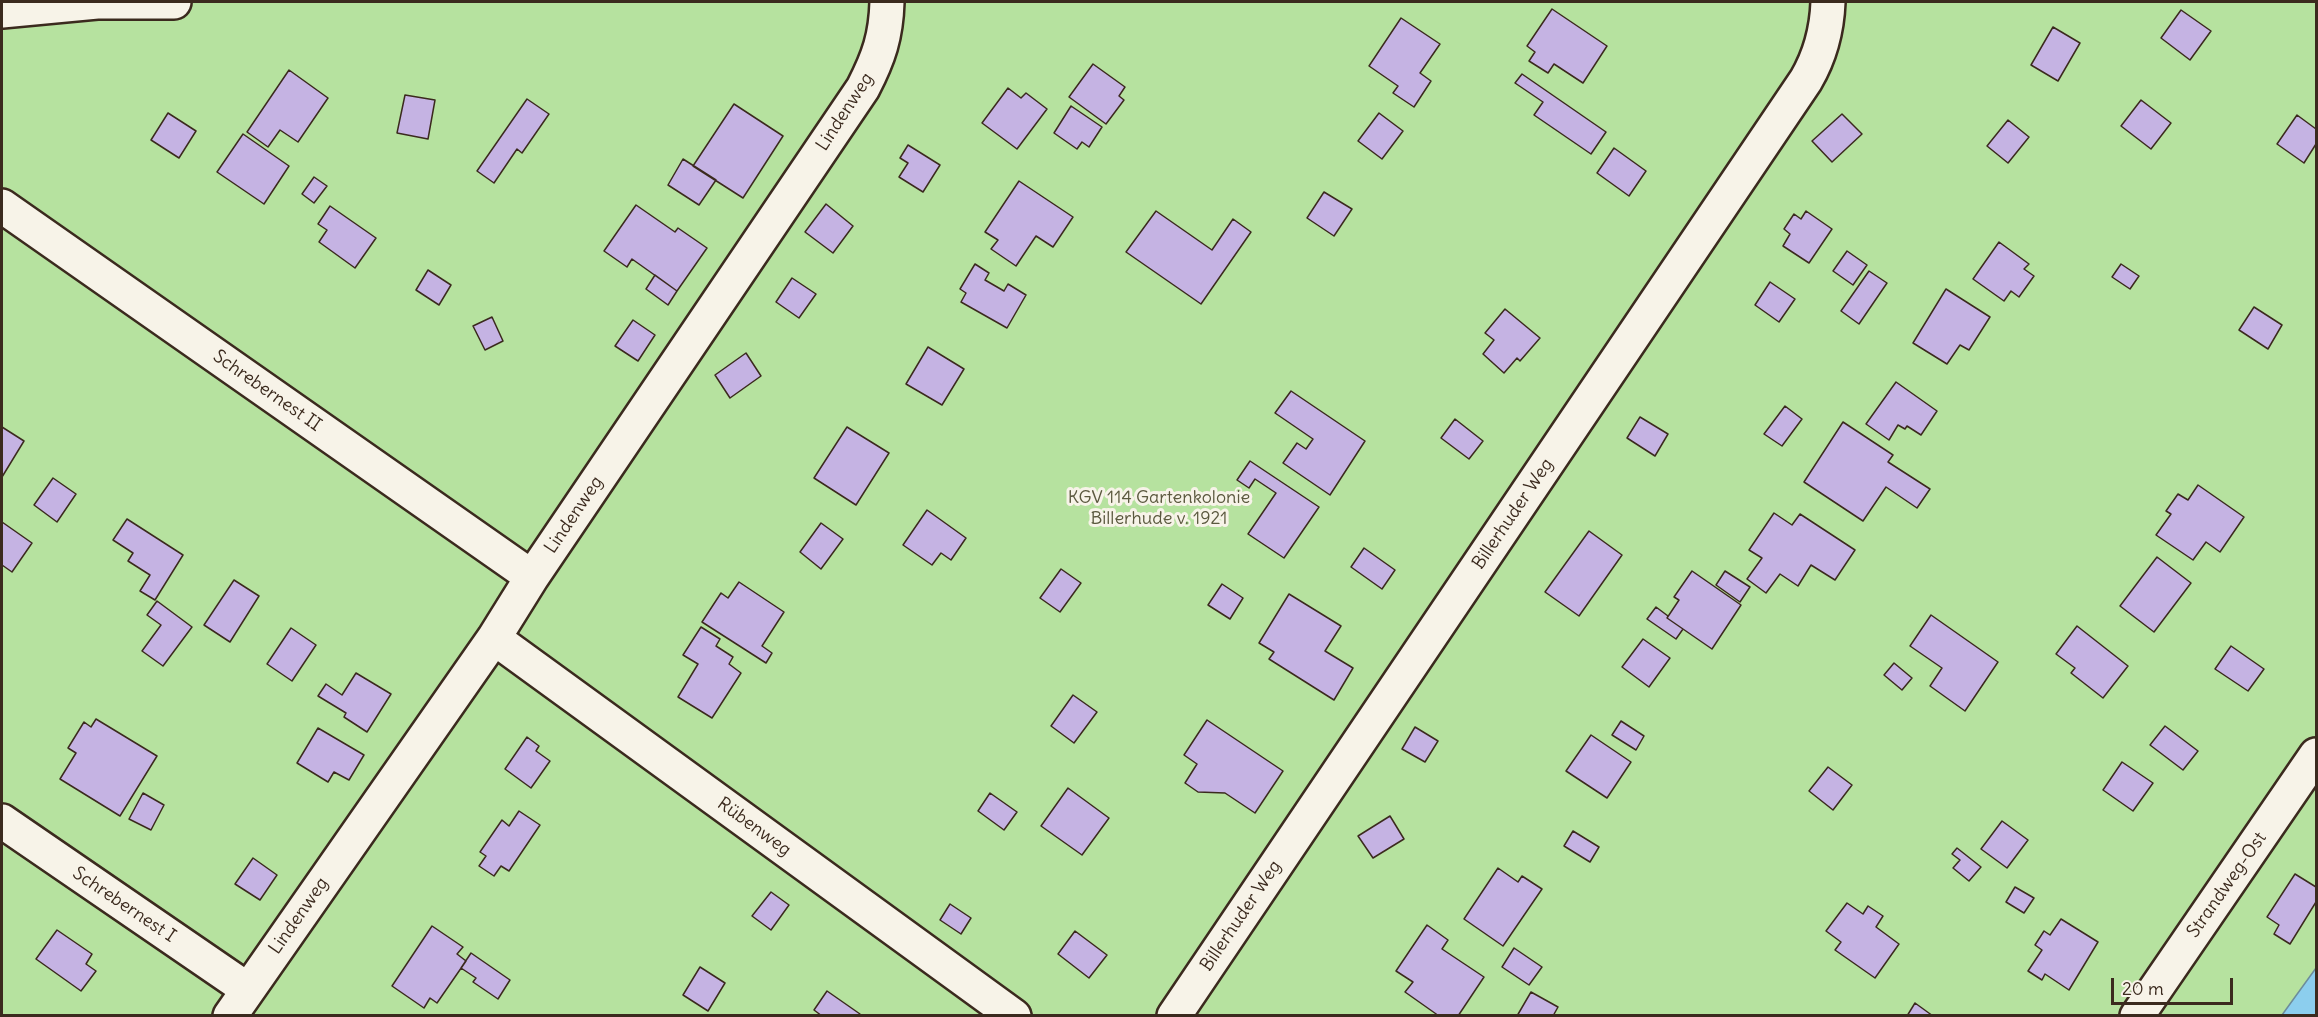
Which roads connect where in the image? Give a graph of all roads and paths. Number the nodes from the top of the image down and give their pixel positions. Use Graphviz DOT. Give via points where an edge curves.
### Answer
graph roads {
  1 [pos="174,2"];
  2 [pos="887,2"];
  3 [pos="1828,2"];
  4 [pos="2,11"];
  5 [pos="2,206"];
  6 [pos="532,577"];
  7 [pos="494,638"];
  8 [pos="2316,755"];
  9 [pos="2,821"];
  10 [pos="239,1002"];
  11 [pos="1014,1016"];
  12 [pos="1174,1016"];
  13 [pos="2137,1016"];
  1 -- 4 [label="lane" via="97,2"];
  2 -- 6 [label="lane, Lindenweg" via="881,50 863,88"];
  3 -- 12 [label="lane, Billerhuder Weg" via="1822,43 1806,80"];
  5 -- 6 [label="lane, Schrebernest II"];
  6 -- 7 [label="lane, Lindenweg"];
  7 -- 10 [label="lane, Lindenweg"];
  7 -- 11 [label="lane, Rübenweg"];
  8 -- 13 [label="lane, Strandweg-Ost"];
  9 -- 10 [label="lane, Schrebernest I"];
}
